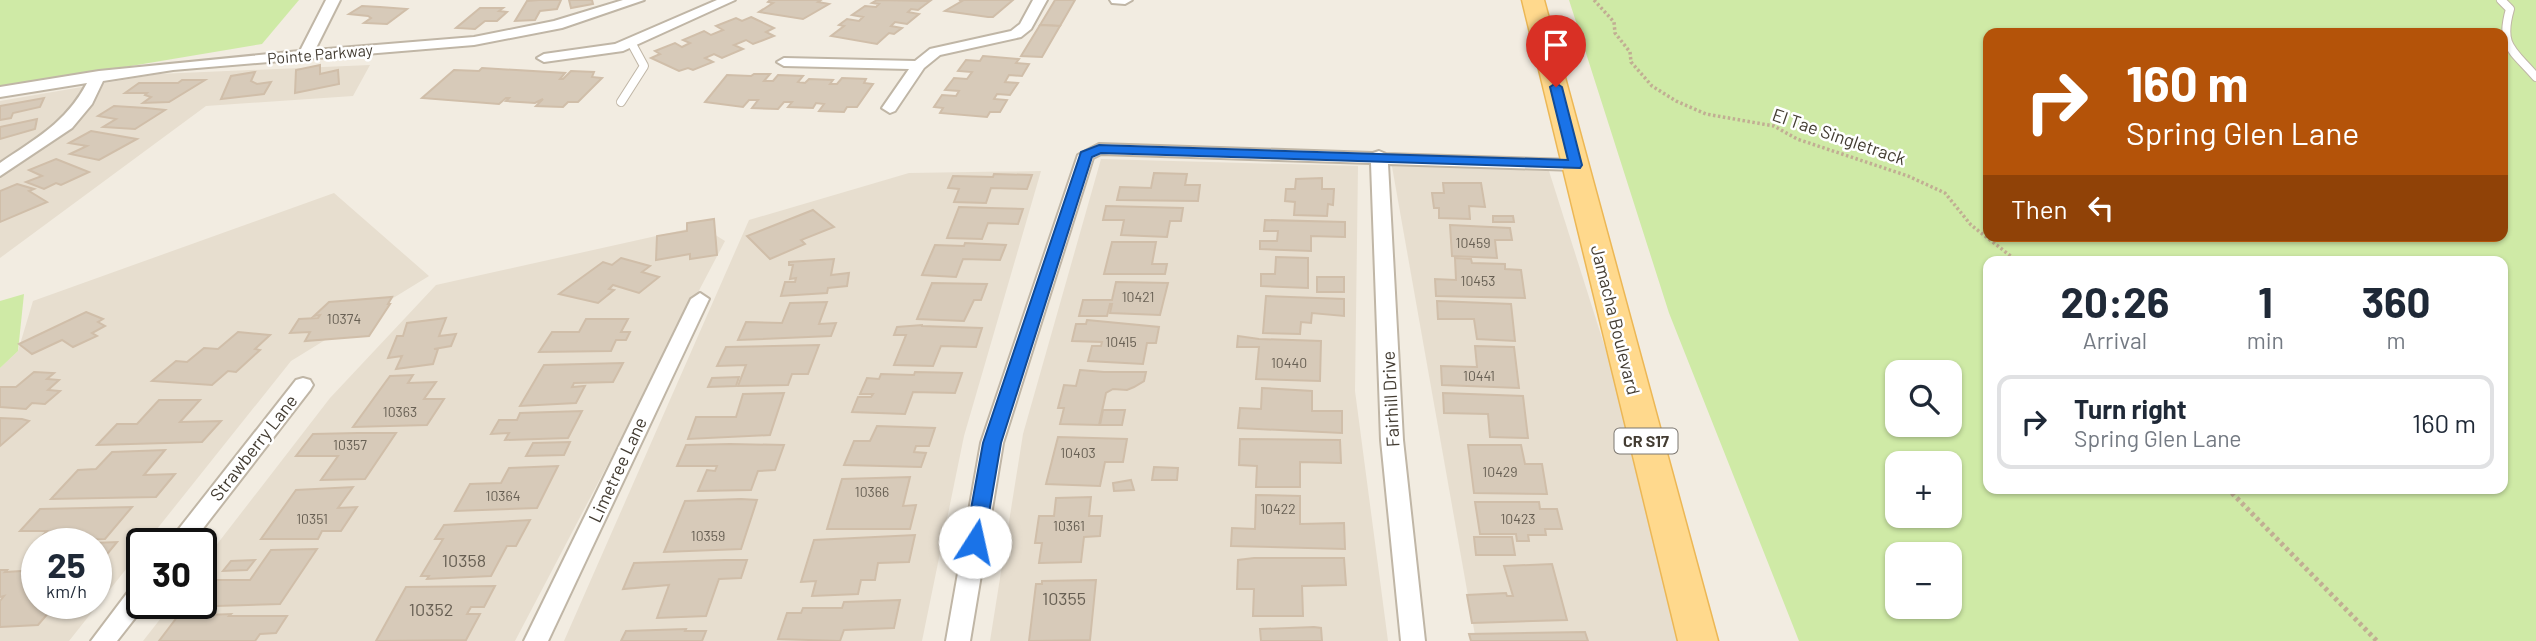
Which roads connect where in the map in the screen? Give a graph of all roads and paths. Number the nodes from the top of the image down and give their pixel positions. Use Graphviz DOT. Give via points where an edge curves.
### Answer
graph roads {
  1 [pos="333,0"];
  2 [pos="637,0"];
  3 [pos="728,0"];
  4 [pos="1040,0"];
  5 [pos="1117,0"];
  6 [pos="1125,0"];
  7 [pos="1533,0"];
  8 [pos="1594,0"];
  9 [pos="2501,0"];
  10 [pos="2505,28"];
  11 [pos="632,44"];
  12 [pos="2508,44"];
  13 [pos="305,55"];
  14 [pos="544,58"];
  15 [pos="784,62"];
  16 [pos="919,65"];
  17 [pos="99,75"];
  18 [pos="2536,77"];
  19 [pos="0,92"];
  20 [pos="621,102"];
  21 [pos="890,108"];
  22 [pos="1379,156"];
  23 [pos="1576,165"];
  24 [pos="0,171"];
  25 [pos="1983,234"];
  26 [pos="1993,242"];
  27 [pos="2009,256"];
  28 [pos="700,299"];
  29 [pos="303,385"];
  30 [pos="2233,494"];
  31 [pos="191,528"];
  32 [pos="126,612"];
  33 [pos="103,641"];
  34 [pos="536,641"];
  35 [pos="958,641"];
  36 [pos="1413,641"];
  37 [pos="1698,641"];
  38 [pos="2376,641"];
  1 -- 13 [label="street"];
  2 -- 13 [label="street, Pointe Parkway" via="557,25 493,38"];
  3 -- 11 [label="street"];
  4 -- 16 [label="street" via="1026,26 1016,34 935,52"];
  5 -- 6 [label="street"];
  7 -- 23 [label="main road, Jamacha Boulevard / CR S17"];
  8 -- 25 [label="path, El Tae Singletrack" via="1614,22 1631,62 1652,86 1706,114 1774,126 1797,139 1908,176 1945,193"];
  9 -- 10 [label="lane" via="2510,9"];
  11 -- 14 [label="street"];
  11 -- 20 [label="lane" via="644,66"];
  12 -- 18 [label="lane"];
  13 -- 17 [label="street, Pointe Parkway"];
  15 -- 16 [label="street"];
  16 -- 21 [label="street"];
  17 -- 19 [label="street, Pointe Parkway"];
  17 -- 24 [label="street" via="66,125"];
  22 -- 23 [label="street"];
  22 -- 35 [label="street" via="1099,149 1086,155 992,443"];
  22 -- 36 [label="street, Fairhill Drive" via="1392,440"];
  23 -- 37 [label="main road, Jamacha Boulevard / CR S17"];
  26 -- 27 [label="path, El Tae Singletrack"];
  28 -- 34 [label="street, Limetree Lane"];
  29 -- 31 [label="street, Strawberry Lane"];
  30 -- 38 [label="path"];
  32 -- 33 [label="street"];
}
